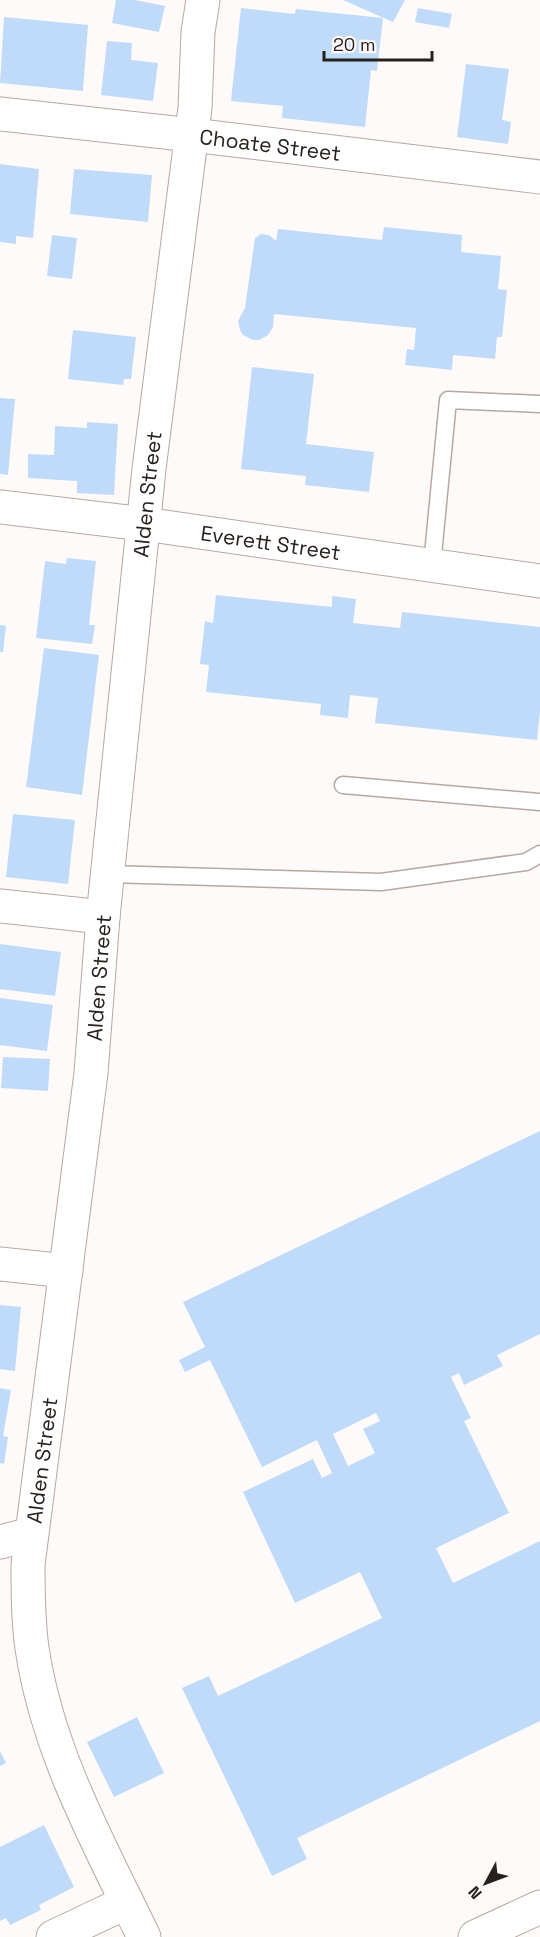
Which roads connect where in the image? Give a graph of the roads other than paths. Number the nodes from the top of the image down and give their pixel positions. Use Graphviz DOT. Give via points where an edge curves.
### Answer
graph roads {
  1 [pos="204,0"];
  2 [pos="0,114"];
  3 [pos="192,135"];
  4 [pos="540,177"];
  5 [pos="540,404"];
  6 [pos="0,507"];
  7 [pos="144,524"];
  8 [pos="432,565"];
  9 [pos="540,581"];
  10 [pos="342,785"];
  11 [pos="540,802"];
  12 [pos="540,854"];
  13 [pos="108,874"];
  14 [pos="0,906"];
  15 [pos="103,917"];
  16 [pos="0,1263"];
  17 [pos="66,1271"];
  18 [pos="15,1538"];
  19 [pos="127,1902"];
  20 [pos="540,1907"];
  21 [pos="53,1937"];
  22 [pos="144,1937"];
  23 [pos="475,1937"];
  1 -- 3 [label="street, Alden Street" via="198,32"];
  2 -- 3 [label="street, Choate Street"];
  3 -- 4 [label="street, Choate Street"];
  3 -- 7 [label="street, Alden Street"];
  5 -- 8 [label="lane" via="448,400"];
  6 -- 7 [label="street, Everett Street"];
  7 -- 8 [label="street, Everett Street"];
  7 -- 13 [label="street, Alden Street"];
  8 -- 9 [label="street, Everett Street"];
  10 -- 11 [label="lane"];
  12 -- 13 [label="lane" via="526,862 381,882"];
  13 -- 15 [label="street, Alden Street"];
  14 -- 15 [label="street"];
  15 -- 17 [label="street, Alden Street" via="91,1073"];
  16 -- 17 [label="street"];
  17 -- 18 [label="street, Alden Street"];
  18 -- 19 [label="street, Alden Street" via="28,1565 29,1621 42,1700 83,1812"];
  19 -- 21 [label="street"];
  19 -- 22 [label="street, Alden Street"];
  20 -- 23 [label="street"];
}
